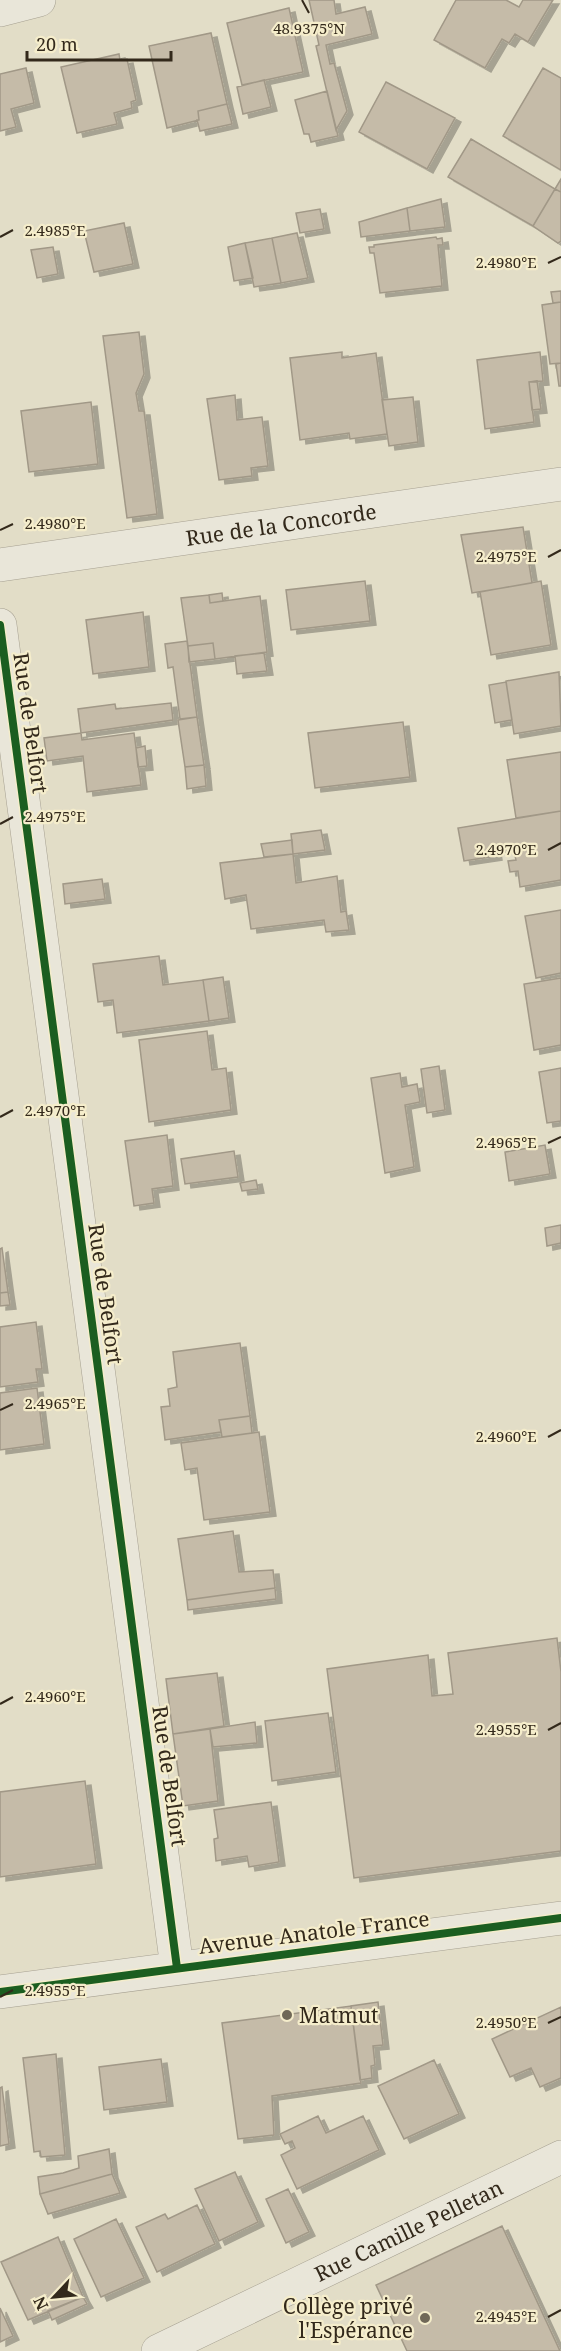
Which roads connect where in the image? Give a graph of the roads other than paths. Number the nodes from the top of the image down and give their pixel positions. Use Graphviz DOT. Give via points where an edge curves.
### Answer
graph roads {
  1 [pos="39,0"];
  2 [pos="0,10"];
  3 [pos="561,484"];
  4 [pos="0,565"];
  5 [pos="0,625"];
  6 [pos="561,1918"];
  7 [pos="177,1968"];
  8 [pos="0,1992"];
  9 [pos="561,2157"];
  10 [pos="158,2351"];
  1 -- 2 [label="street"];
  3 -- 4 [label="street, Rue de la Concorde"];
  5 -- 7 [label="street, Rue de Belfort"];
  6 -- 7 [label="street, Avenue Anatole France"];
  7 -- 8 [label="street, Avenue Anatole France"];
  9 -- 10 [label="street, Rue Camille Pelletan"];
}
